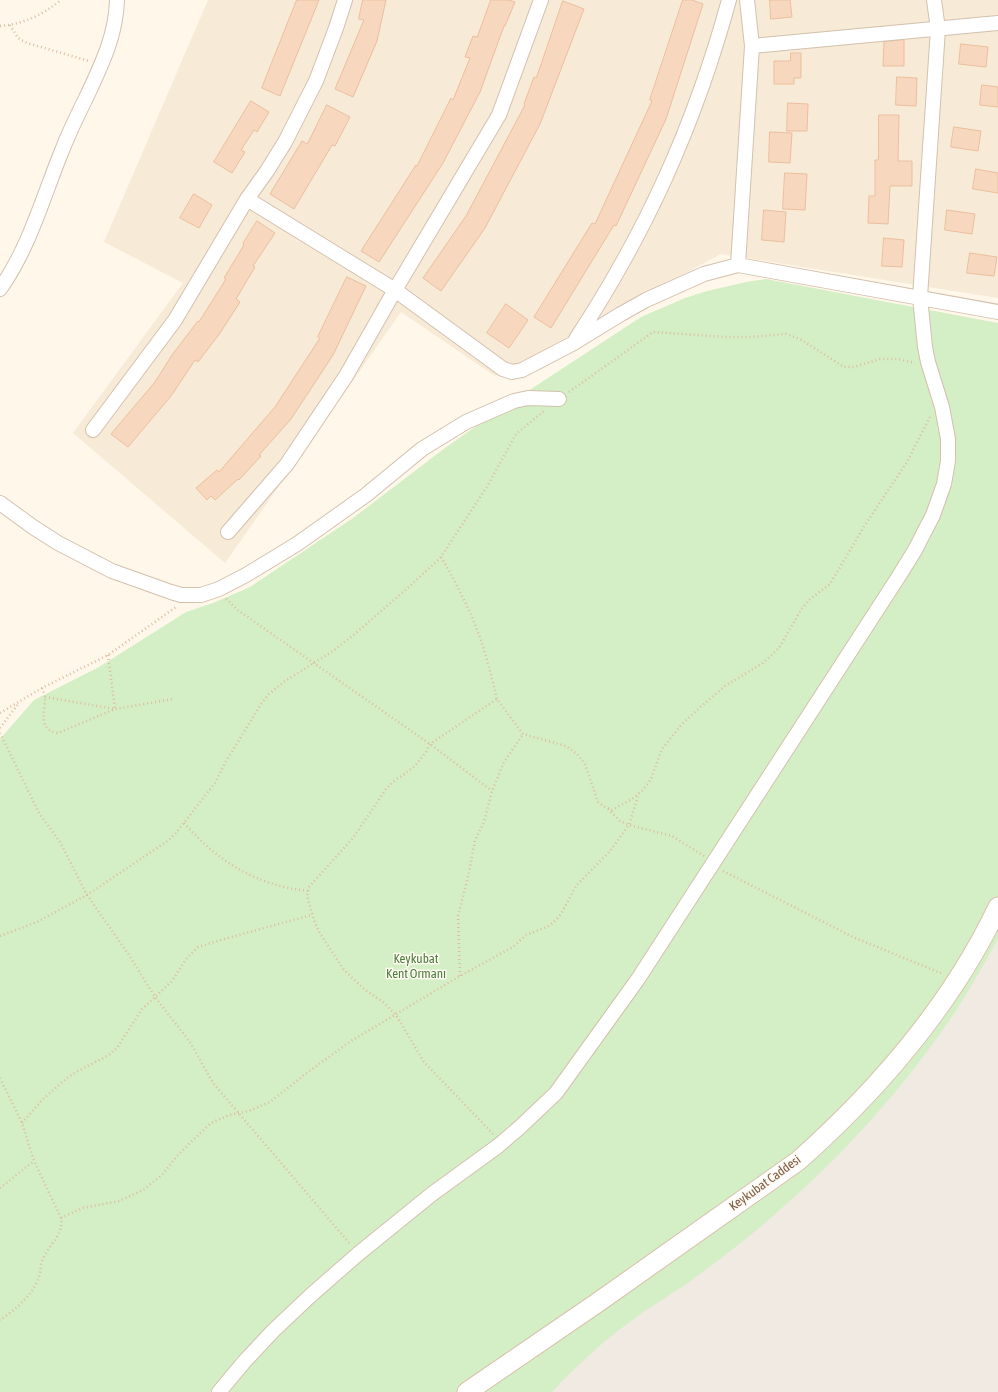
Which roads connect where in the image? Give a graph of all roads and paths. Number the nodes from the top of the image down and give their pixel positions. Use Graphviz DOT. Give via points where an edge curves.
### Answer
graph roads {
  1 [pos="61,0"];
  2 [pos="117,0"];
  3 [pos="345,0"];
  4 [pos="541,0"];
  5 [pos="729,0"];
  6 [pos="747,0"];
  7 [pos="934,0"];
  8 [pos="998,23"];
  9 [pos="10,25"];
  10 [pos="0,26"];
  11 [pos="938,30"];
  12 [pos="752,46"];
  13 [pos="101,64"];
  14 [pos="247,199"];
  15 [pos="738,265"];
  16 [pos="0,289"];
  17 [pos="395,290"];
  18 [pos="920,297"];
  19 [pos="998,312"];
  20 [pos="572,344"];
  21 [pos="932,372"];
  22 [pos="940,398"];
  23 [pos="559,399"];
  24 [pos="93,430"];
  25 [pos="0,503"];
  26 [pos="228,532"];
  27 [pos="441,557"];
  28 [pos="217,590"];
  29 [pos="191,596"];
  30 [pos="108,655"];
  31 [pos="314,663"];
  32 [pos="42,688"];
  33 [pos="45,697"];
  34 [pos="173,699"];
  35 [pos="497,699"];
  36 [pos="20,701"];
  37 [pos="115,709"];
  38 [pos="0,713"];
  39 [pos="0,728"];
  40 [pos="0,733"];
  41 [pos="523,734"];
  42 [pos="430,744"];
  43 [pos="492,791"];
  44 [pos="638,795"];
  45 [pos="607,809"];
  46 [pos="184,823"];
  47 [pos="629,825"];
  48 [pos="712,863"];
  49 [pos="308,891"];
  50 [pos="87,895"];
  51 [pos="998,907"];
  52 [pos="312,915"];
  53 [pos="0,936"];
  54 [pos="460,976"];
  55 [pos="957,979"];
  56 [pos="155,997"];
  57 [pos="396,1015"];
  58 [pos="0,1078"];
  59 [pos="238,1112"];
  60 [pos="22,1123"];
  61 [pos="501,1143"];
  62 [pos="34,1161"];
  63 [pos="0,1188"];
  64 [pos="62,1218"];
  65 [pos="358,1254"];
  66 [pos="0,1320"];
  67 [pos="219,1392"];
  68 [pos="467,1392"];
  1 -- 9 [label="path" via="34,18"];
  2 -- 13 [label="street" via="111,38"];
  3 -- 14 [label="street" via="327,55 302,112 271,165"];
  4 -- 17 [label="street" via="499,115"];
  5 -- 20 [label="street" via="698,99 668,175 614,278"];
  6 -- 12 [label="street"];
  7 -- 11 [label="street"];
  8 -- 11 [label="street"];
  9 -- 10 [label="path"];
  9 -- 13 [label="path" via="18,38 27,43"];
  11 -- 12 [label="street"];
  11 -- 18 [label="street"];
  12 -- 15 [label="street"];
  13 -- 16 [label="street" via="77,115 28,240"];
  14 -- 17 [label="street"];
  14 -- 24 [label="street" via="175,320"];
  15 -- 18 [label="street"];
  15 -- 20 [label="street" via="704,274 675,286 621,314"];
  17 -- 20 [label="street" via="507,371 522,370"];
  17 -- 26 [label="street" via="346,376 287,464"];
  18 -- 19 [label="street"];
  18 -- 21 [label="street" via="925,347"];
  21 -- 22 [label="street"];
  21 -- 23 [label="path" via="910,361 889,358 844,367 800,339 786,334 726,337 653,332"];
  22 -- 44 [label="path" via="907,462 830,584 801,610 772,656 716,693 682,724 662,749 651,779"];
  22 -- 48 [label="street" via="948,439 947,473 925,533"];
  23 -- 27 [label="path" via="516,434 488,485"];
  23 -- 28 [label="street" via="528,398 514,401 466,422 422,449 366,495 297,544"];
  25 -- 29 [label="street" via="32,527 91,561 141,583"];
  27 -- 31 [label="path" via="379,614"];
  27 -- 35 [label="path" via="471,614 482,642"];
  28 -- 29 [label="street"];
  28 -- 31 [label="path" via="239,611"];
  29 -- 30 [label="path"];
  30 -- 32 [label="path"];
  30 -- 37 [label="path"];
  31 -- 42 [label="path"];
  31 -- 46 [label="path" via="277,687 261,704 215,783"];
  32 -- 33 [label="path"];
  32 -- 36 [label="path"];
  33 -- 37 [label="path"];
  33 -- 37 [label="path" via="43,718 48,728 54,732 61,732"];
  34 -- 37 [label="path"];
  35 -- 41 [label="path"];
  35 -- 42 [label="path"];
  36 -- 38 [label="path"];
  36 -- 39 [label="path"];
  40 -- 50 [label="path" via="38,813 60,842"];
  41 -- 43 [label="path" via="504,762"];
  41 -- 45 [label="path" via="572,749 585,764 598,802"];
  42 -- 43 [label="path"];
  42 -- 49 [label="path" via="415,766 386,789 353,838 312,883"];
  43 -- 54 [label="path" via="484,822 475,840 458,916"];
  44 -- 45 [label="path" via="612,810"];
  44 -- 47 [label="path"];
  45 -- 47 [label="path" via="620,821"];
  46 -- 49 [label="path" via="210,850 239,870 266,882 293,890"];
  46 -- 50 [label="path" via="161,846"];
  47 -- 48 [label="path" via="672,836"];
  47 -- 54 [label="path" via="606,855 576,886 562,914 547,927 526,935 513,947"];
  48 -- 55 [label="path" via="853,937"];
  48 -- 61 [label="street" via="638,979 556,1093"];
  49 -- 52 [label="path"];
  50 -- 53 [label="path" via="37,922"];
  50 -- 56 [label="path"];
  51 -- 55 [label="street, Keykubat Caddesi"];
  52 -- 56 [label="path" via="198,947 187,958 172,981"];
  52 -- 57 [label="path" via="319,932 344,970"];
  54 -- 57 [label="path"];
  55 -- 68 [label="street, Keykubat Caddesi" via="935,1014 888,1072 842,1121 798,1161"];
  56 -- 59 [label="path" via="190,1042 220,1093"];
  56 -- 60 [label="path" via="135,1018 117,1048 66,1079 43,1099"];
  57 -- 59 [label="path" via="329,1056 270,1102 249,1111"];
  57 -- 61 [label="path" via="424,1062"];
  58 -- 60 [label="path"];
  59 -- 64 [label="path" via="211,1123 185,1147 162,1175 143,1190 119,1201 82,1208"];
  59 -- 65 [label="path"];
  60 -- 62 [label="path"];
  61 -- 65 [label="street" via="432,1194"];
  62 -- 63 [label="path"];
  62 -- 64 [label="path"];
  64 -- 66 [label="path" via="61,1231 43,1259 37,1283 24,1300"];
  65 -- 67 [label="street" via="273,1331"];
}
